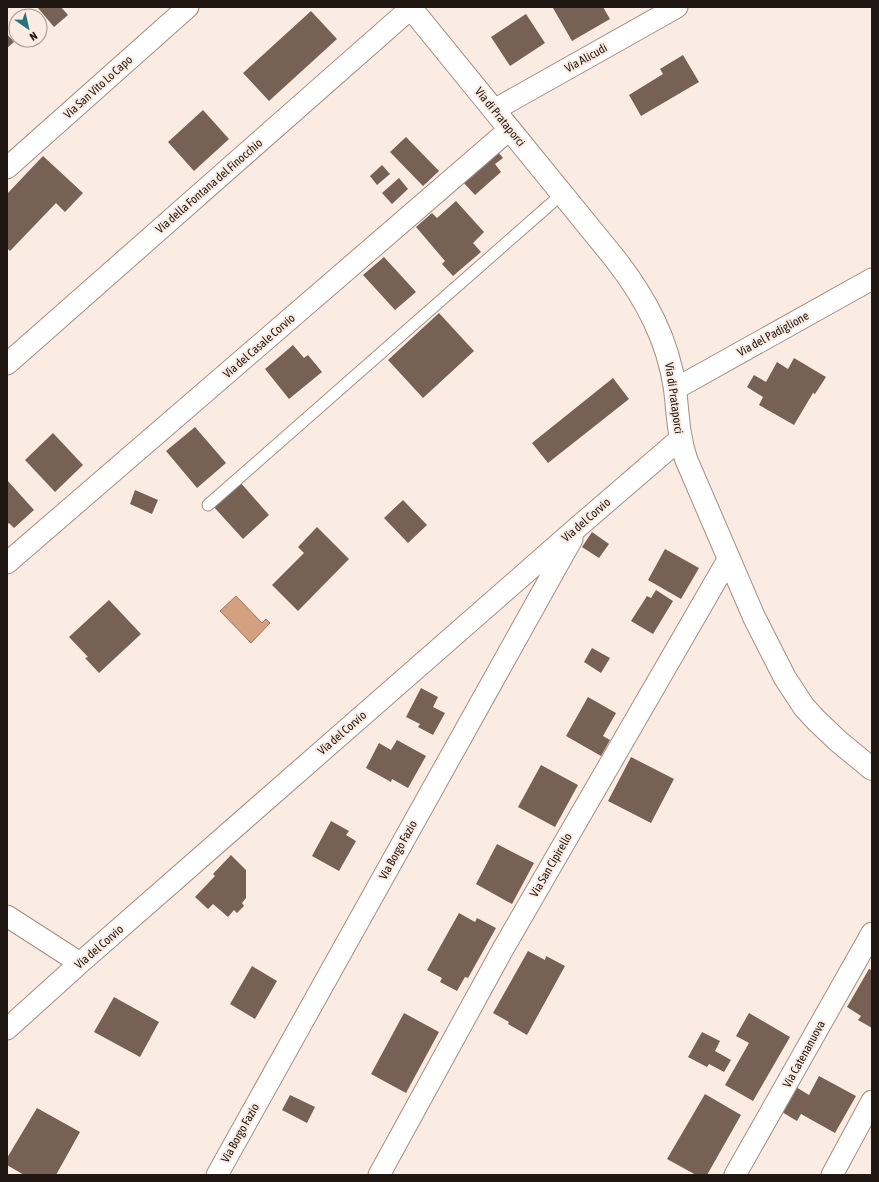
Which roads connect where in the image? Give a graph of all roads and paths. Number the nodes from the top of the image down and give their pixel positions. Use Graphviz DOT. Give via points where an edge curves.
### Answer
graph roads {
  1 [pos="188,7"];
  2 [pos="411,7"];
  3 [pos="678,7"];
  4 [pos="494,110"];
  5 [pos="510,129"];
  6 [pos="7,168"];
  7 [pos="562,194"];
  8 [pos="872,279"];
  9 [pos="7,364"];
  10 [pos="675,389"];
  11 [pos="680,440"];
  12 [pos="208,505"];
  13 [pos="579,526"];
  14 [pos="729,558"];
  15 [pos="7,563"];
  16 [pos="872,769"];
  17 [pos="7,916"];
  18 [pos="872,932"];
  19 [pos="80,964"];
  20 [pos="7,1030"];
  21 [pos="872,1101"];
  22 [pos="217,1175"];
  23 [pos="379,1175"];
  24 [pos="735,1175"];
  25 [pos="832,1175"];
  1 -- 6 [label="street, Via San Vito Lo Capo"];
  2 -- 4 [label="street, Via di Prataporci"];
  2 -- 9 [label="street, Via della Fontana del Finocchio"];
  3 -- 4 [label="street, Via Alicudi"];
  4 -- 5 [label="street, Via di Prataporci"];
  5 -- 7 [label="street, Via di Prataporci"];
  5 -- 15 [label="street, Via del Casale Corvio"];
  7 -- 10 [label="street, Via di Prataporci" via="624,270 647,306 666,348"];
  7 -- 12 [label="lane"];
  8 -- 10 [label="street, Via del Padiglione"];
  10 -- 11 [label="street, Via di Prataporci"];
  11 -- 13 [label="street, Via del Corvio"];
  11 -- 14 [label="street, Via di Prataporci"];
  13 -- 19 [label="street, Via del Corvio"];
  13 -- 22 [label="street, Via Borgo Fazio"];
  14 -- 16 [label="street, Via di Prataporci" via="763,635 785,678 804,707 830,734"];
  14 -- 23 [label="street, Via San Cipirello" via="503,949"];
  17 -- 19 [label="street"];
  18 -- 24 [label="street, Via Catenanuova"];
  19 -- 20 [label="street, Via del Corvio"];
  21 -- 25 [label="street"];
}
